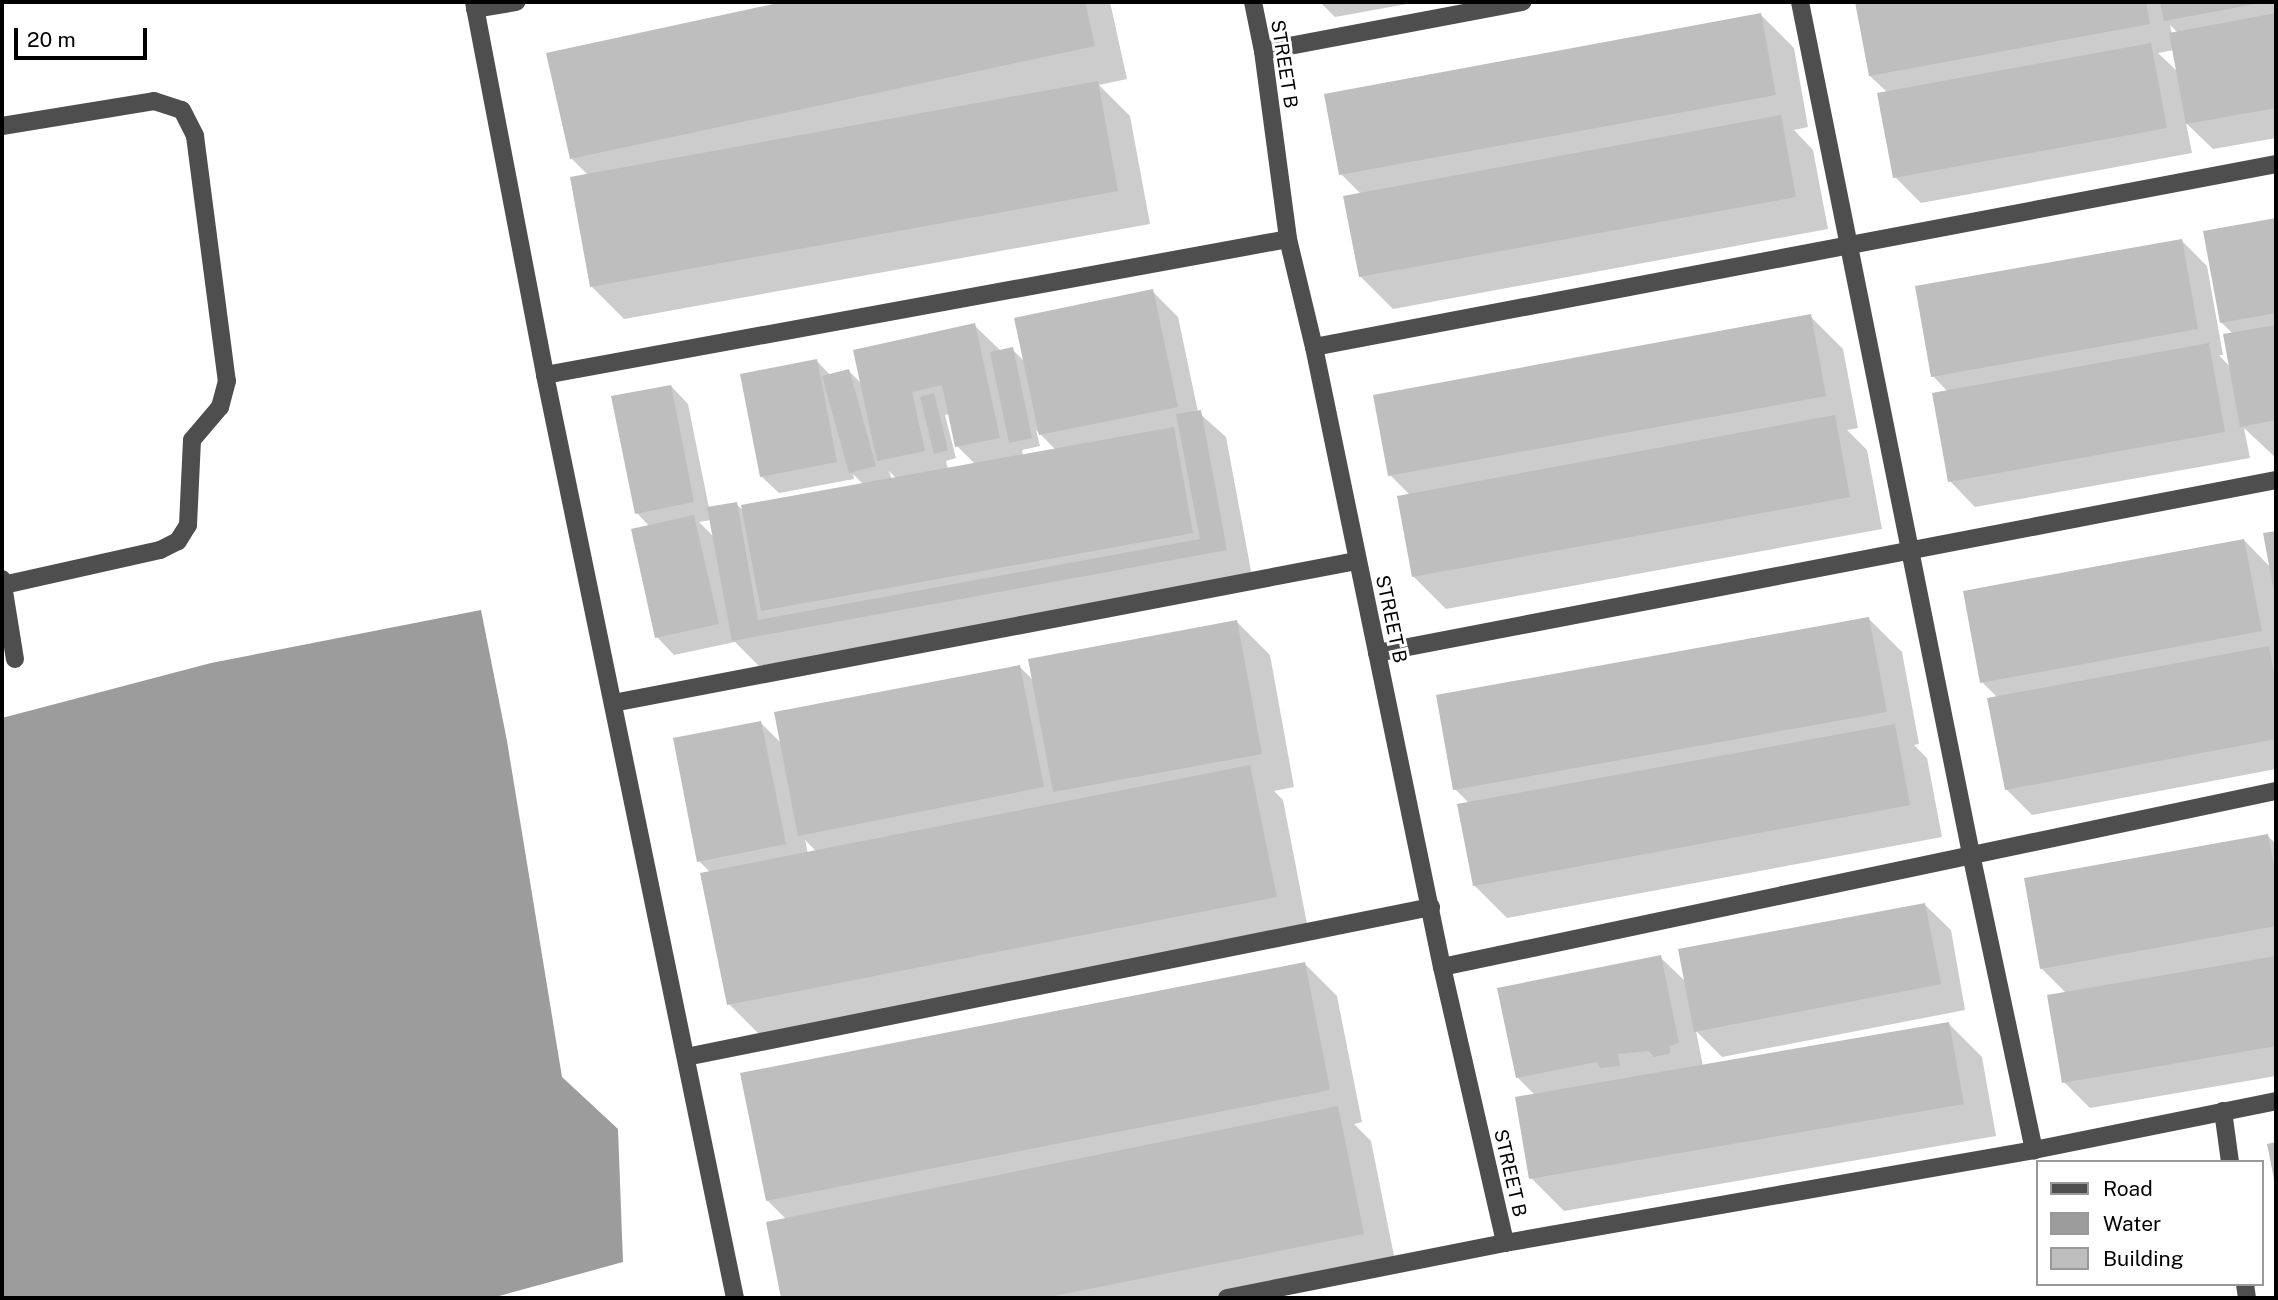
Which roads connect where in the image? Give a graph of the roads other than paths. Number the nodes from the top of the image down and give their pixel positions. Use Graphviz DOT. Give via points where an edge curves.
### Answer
graph roads {
  1 [pos="516,2"];
  2 [pos="1253,2"];
  3 [pos="1522,2"];
  4 [pos="1800,2"];
  5 [pos="474,6"];
  6 [pos="1263,51"];
  7 [pos="2,126"];
  8 [pos="2276,164"];
  9 [pos="1288,239"];
  10 [pos="1849,244"];
  11 [pos="1314,347"];
  12 [pos="545,375"];
  13 [pos="2276,480"];
  14 [pos="1911,550"];
  15 [pos="1356,561"];
  16 [pos="2,582"];
  17 [pos="1377,653"];
  18 [pos="15,659"];
  19 [pos="613,703"];
  20 [pos="2276,791"];
  21 [pos="1971,854"];
  22 [pos="1431,907"];
  23 [pos="1442,968"];
  24 [pos="686,1057"];
  25 [pos="2276,1101"];
  26 [pos="2223,1111"];
  27 [pos="2034,1150"];
  28 [pos="2230,1160"];
  29 [pos="1505,1243"];
  30 [pos="736,1298"];
  31 [pos="1227,1298"];
  1 -- 5 [label="street"];
  2 -- 6 [label="street, STREET B"];
  3 -- 6 [label="street"];
  4 -- 10 [label="street"];
  5 -- 12 [label="street"];
  6 -- 9 [label="street, STREET B"];
  7 -- 16 [label="street" via="154,101 182,110 195,136 226,381 220,407 192,440 188,525 178,541 160,550"];
  8 -- 10 [label="street"];
  9 -- 11 [label="street, STREET B"];
  9 -- 12 [label="street"];
  10 -- 11 [label="street"];
  10 -- 14 [label="street"];
  11 -- 15 [label="street, STREET B"];
  12 -- 19 [label="street"];
  13 -- 14 [label="street"];
  14 -- 17 [label="street"];
  14 -- 21 [label="street"];
  15 -- 17 [label="street, STREET B"];
  15 -- 19 [label="street"];
  16 -- 18 [label="street"];
  17 -- 22 [label="street, STREET B"];
  19 -- 24 [label="street"];
  20 -- 21 [label="street"];
  21 -- 23 [label="street"];
  21 -- 27 [label="street"];
  22 -- 23 [label="street, STREET B"];
  22 -- 24 [label="street"];
  23 -- 29 [label="street, STREET B"];
  24 -- 30 [label="street"];
  25 -- 26 [label="street"];
  26 -- 27 [label="street"];
  26 -- 28 [label="street"];
  27 -- 29 [label="street"];
  29 -- 31 [label="street"];
}
